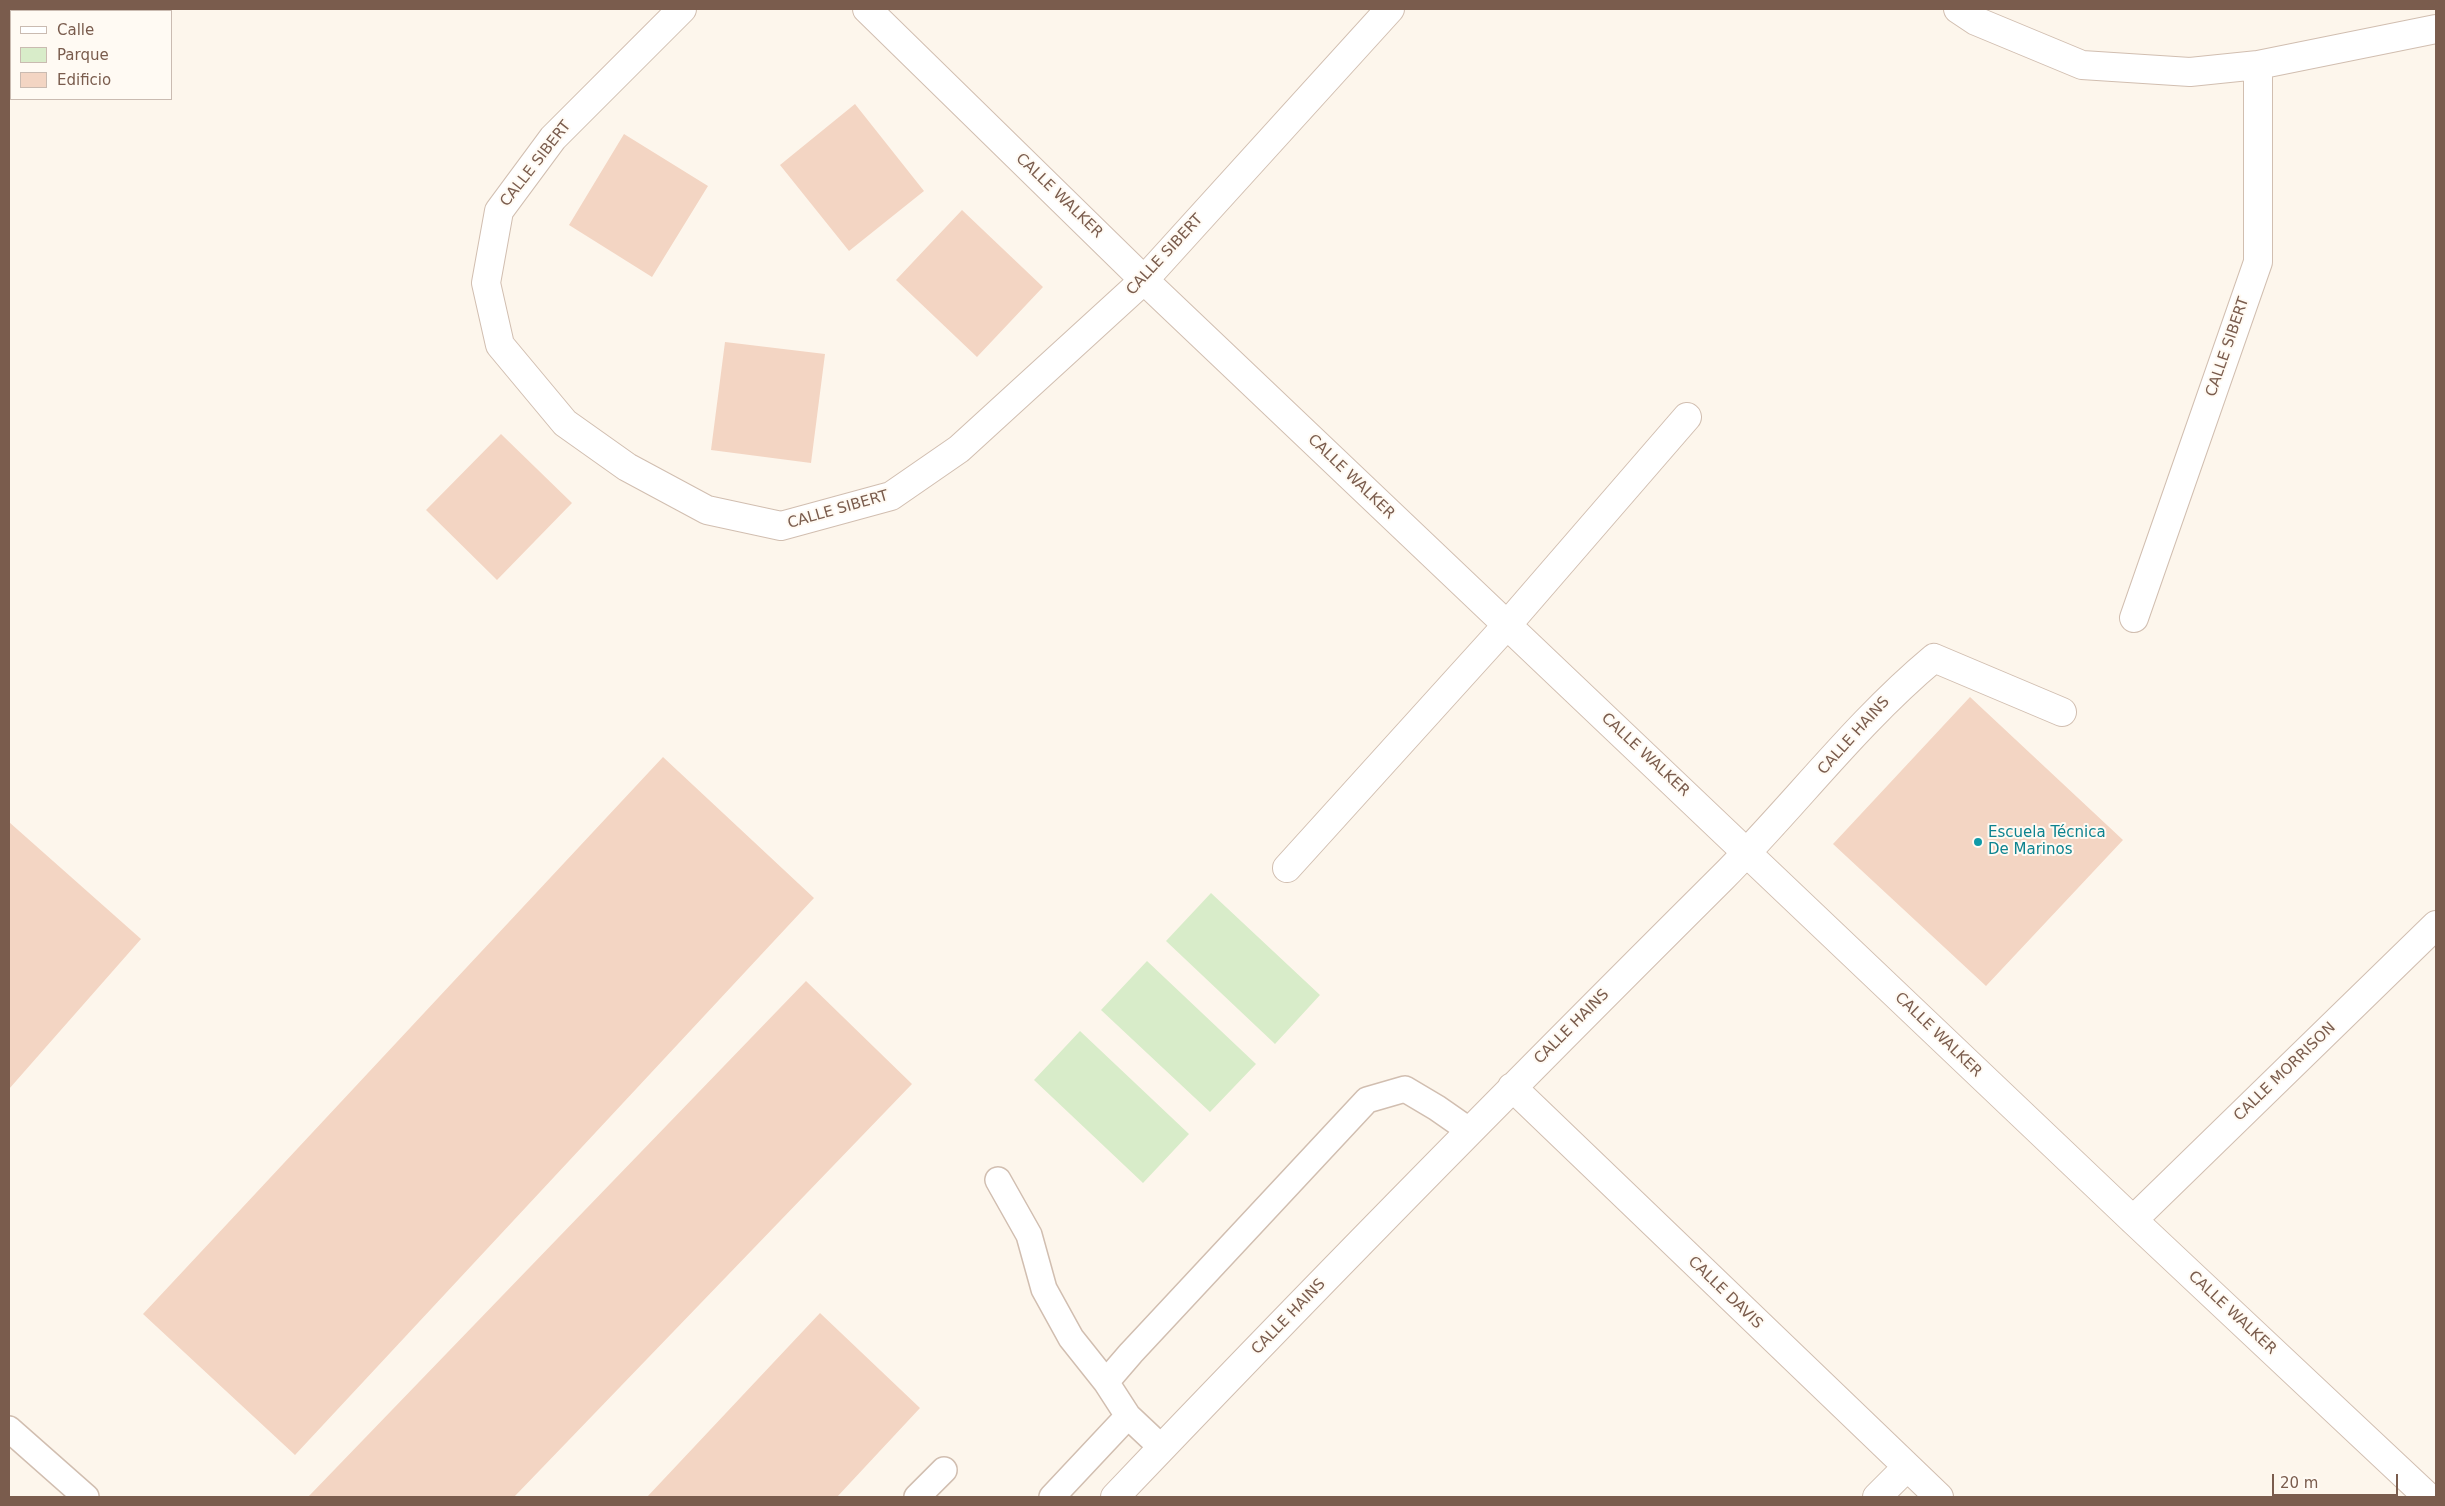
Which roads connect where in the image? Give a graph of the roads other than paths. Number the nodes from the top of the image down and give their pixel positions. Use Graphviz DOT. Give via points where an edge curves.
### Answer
graph roads {
  1 [pos="682,9"];
  2 [pos="867,9"];
  3 [pos="1390,9"];
  4 [pos="1958,9"];
  5 [pos="2436,29"];
  6 [pos="2258,65"];
  7 [pos="1144,280"];
  8 [pos="1687,417"];
  9 [pos="2134,618"];
  10 [pos="1507,625"];
  11 [pos="2062,712"];
  12 [pos="1748,853"];
  13 [pos="1287,868"];
  14 [pos="2436,925"];
  15 [pos="1512,1087"];
  16 [pos="1470,1131"];
  17 [pos="998,1180"];
  18 [pos="2133,1220"];
  19 [pos="1106,1382"];
  20 [pos="1128,1416"];
  21 [pos="9,1429"];
  22 [pos="1162,1448"];
  23 [pos="1906,1468"];
  24 [pos="944,1470"];
  25 [pos="86,1497"];
  26 [pos="918,1497"];
  27 [pos="1052,1497"];
  28 [pos="1115,1497"];
  29 [pos="1877,1497"];
  30 [pos="1939,1497"];
  31 [pos="2428,1497"];
  1 -- 7 [label="street, CALLE SIBERT" via="553,138 499,211 486,283 500,345 565,423 626,467 707,510 781,526 891,496 959,449"];
  2 -- 7 [label="street, CALLE WALKER"];
  3 -- 7 [label="street, CALLE SIBERT"];
  4 -- 6 [label="street" via="1976,21 2082,65 2190,72"];
  5 -- 6 [label="street"];
  6 -- 9 [label="street, CALLE SIBERT" via="2258,262"];
  7 -- 10 [label="street, CALLE WALKER"];
  8 -- 10 [label="street"];
  10 -- 12 [label="street, CALLE WALKER"];
  10 -- 13 [label="street"];
  11 -- 12 [label="street, CALLE HAINS" via="1934,658 1895,691"];
  12 -- 15 [label="street, CALLE HAINS"];
  12 -- 18 [label="street, CALLE WALKER"];
  14 -- 18 [label="street, CALLE MORRISON"];
  15 -- 16 [label="street, CALLE HAINS"];
  15 -- 23 [label="street, CALLE DAVIS"];
  16 -- 19 [label="lane" via="1405,1089 1368,1100"];
  16 -- 22 [label="street, CALLE HAINS"];
  17 -- 19 [label="lane" via="1029,1235 1044,1289 1071,1338"];
  18 -- 31 [label="street, CALLE WALKER"];
  19 -- 20 [label="lane"];
  20 -- 22 [label="lane"];
  20 -- 27 [label="lane"];
  21 -- 25 [label="lane"];
  22 -- 28 [label="street, CALLE HAINS"];
  23 -- 29 [label="street"];
  23 -- 30 [label="street, CALLE DAVIS"];
  24 -- 26 [label="lane"];
}
